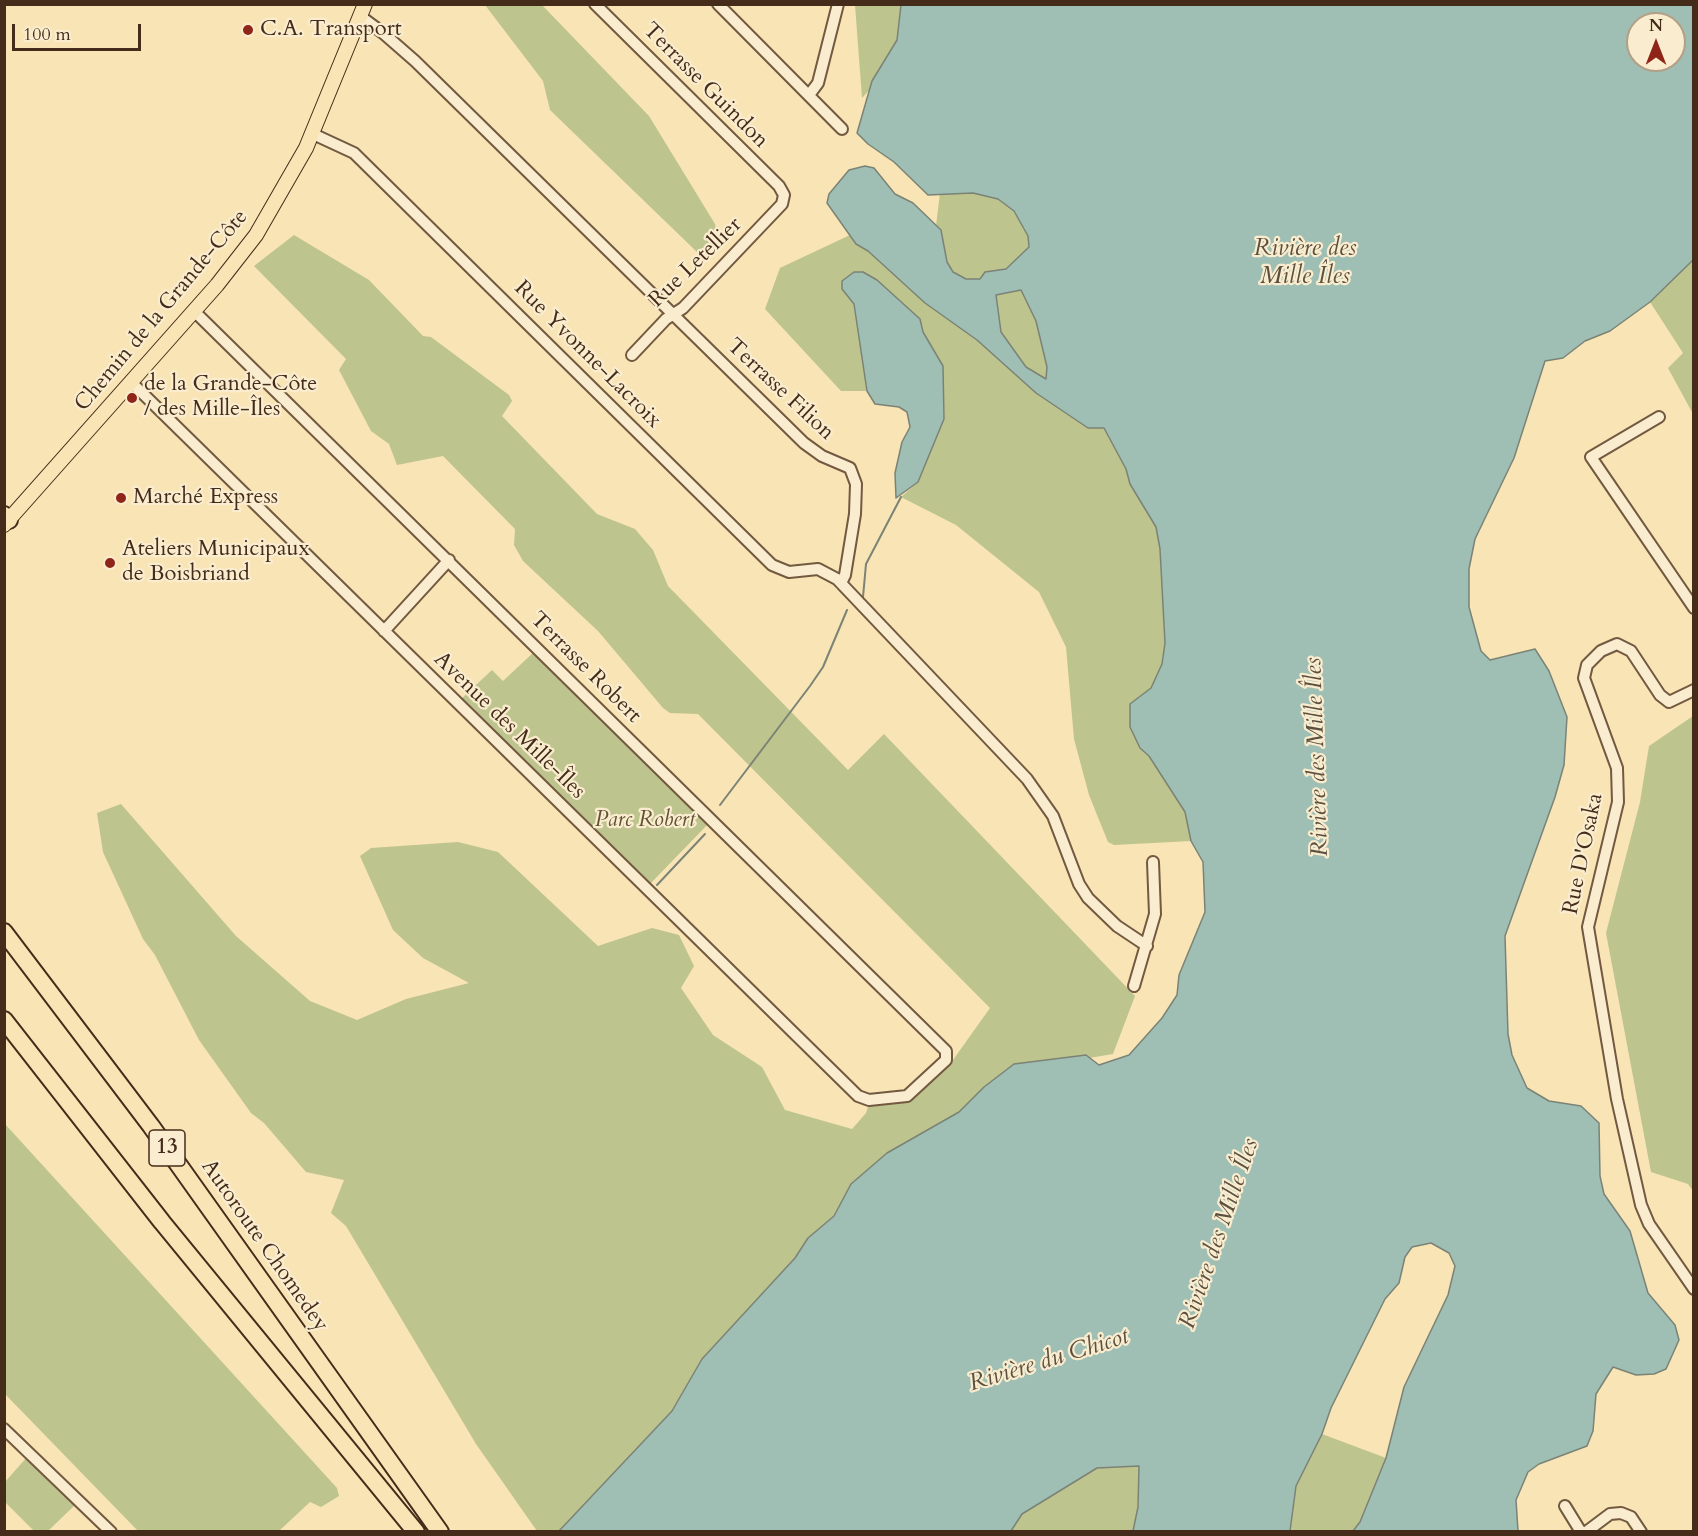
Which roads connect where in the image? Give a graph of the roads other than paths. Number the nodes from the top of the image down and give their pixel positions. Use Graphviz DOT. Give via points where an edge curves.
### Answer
graph roads {
  1 [pos="595,4"];
  2 [pos="718,4"];
  3 [pos="838,4"];
  4 [pos="362,10"];
  5 [pos="809,95"];
  6 [pos="842,129"];
  7 [pos="313,134"];
  8 [pos="784,197"];
  9 [pos="194,311"];
  10 [pos="672,315"];
  11 [pos="632,355"];
  12 [pos="132,383"];
  13 [pos="1659,417"];
  14 [pos="6,520"];
  15 [pos="449,560"];
  16 [pos="841,584"];
  17 [pos="1694,608"];
  18 [pos="384,631"];
  19 [pos="1694,690"];
  20 [pos="1153,862"];
  21 [pos="6,934"];
  22 [pos="1147,946"];
  23 [pos="1134,986"];
  24 [pos="4,1020"];
  25 [pos="947,1054"];
  26 [pos="1694,1289"];
  27 [pos="4,1429"];
  28 [pos="1565,1506"];
  29 [pos="111,1532"];
  30 [pos="416,1532"];
  31 [pos="440,1532"];
  32 [pos="1581,1532"];
  33 [pos="1586,1532"];
  34 [pos="1641,1532"];
  1 -- 8 [label="street, Terrasse Guindon" via="779,186"];
  2 -- 5 [label="street"];
  3 -- 5 [label="street" via="818,83"];
  4 -- 7 [label="main road, Chemin de la Grande-Côte"];
  4 -- 10 [label="street, Terrasse Filion"];
  5 -- 6 [label="street"];
  7 -- 9 [label="main road, Chemin de la Grande-Côte" via="256,235"];
  7 -- 16 [label="street, Rue Yvonne-Lacroix" via="352,150 768,562 785,571 818,569"];
  8 -- 10 [label="street, Rue Letellier" via="779,207"];
  9 -- 12 [label="main road, Chemin de la Grande-Côte"];
  9 -- 15 [label="street, Terrasse Robert"];
  10 -- 11 [label="street, Rue Letellier"];
  10 -- 16 [label="street, Terrasse Filion" via="815,452 850,468 856,484 855,514"];
  12 -- 14 [label="main road, Chemin de la Grande-Côte"];
  12 -- 18 [label="street, Avenue des Mille-Îles"];
  13 -- 17 [label="street" via="1591,457"];
  15 -- 18 [label="street"];
  15 -- 25 [label="street, Terrasse Robert"];
  16 -- 22 [label="street" via="1027,779 1053,816 1088,898 1117,926"];
  18 -- 25 [label="street, Avenue des Mille-Îles" via="858,1096 873,1100 910,1095 942,1065"];
  19 -- 26 [label="street, Rue D'Osaka" via="1669,702 1660,695 1631,651 1617,645 1601,651 1587,665 1584,678 1617,768 1618,802 1588,927 1617,1099 1641,1205 1649,1224"];
  20 -- 22 [label="street" via="1155,914"];
  21 -- 31 [label="highway, Autoroute Chomedey / 13" via="158,1135"];
  22 -- 23 [label="street"];
  24 -- 30 [label="highway, 13" via="162,1222"];
  27 -- 29 [label="street"];
  28 -- 32 [label="street"];
  33 -- 34 [label="street" via="1610,1514 1621,1513 1631,1516"];
}
